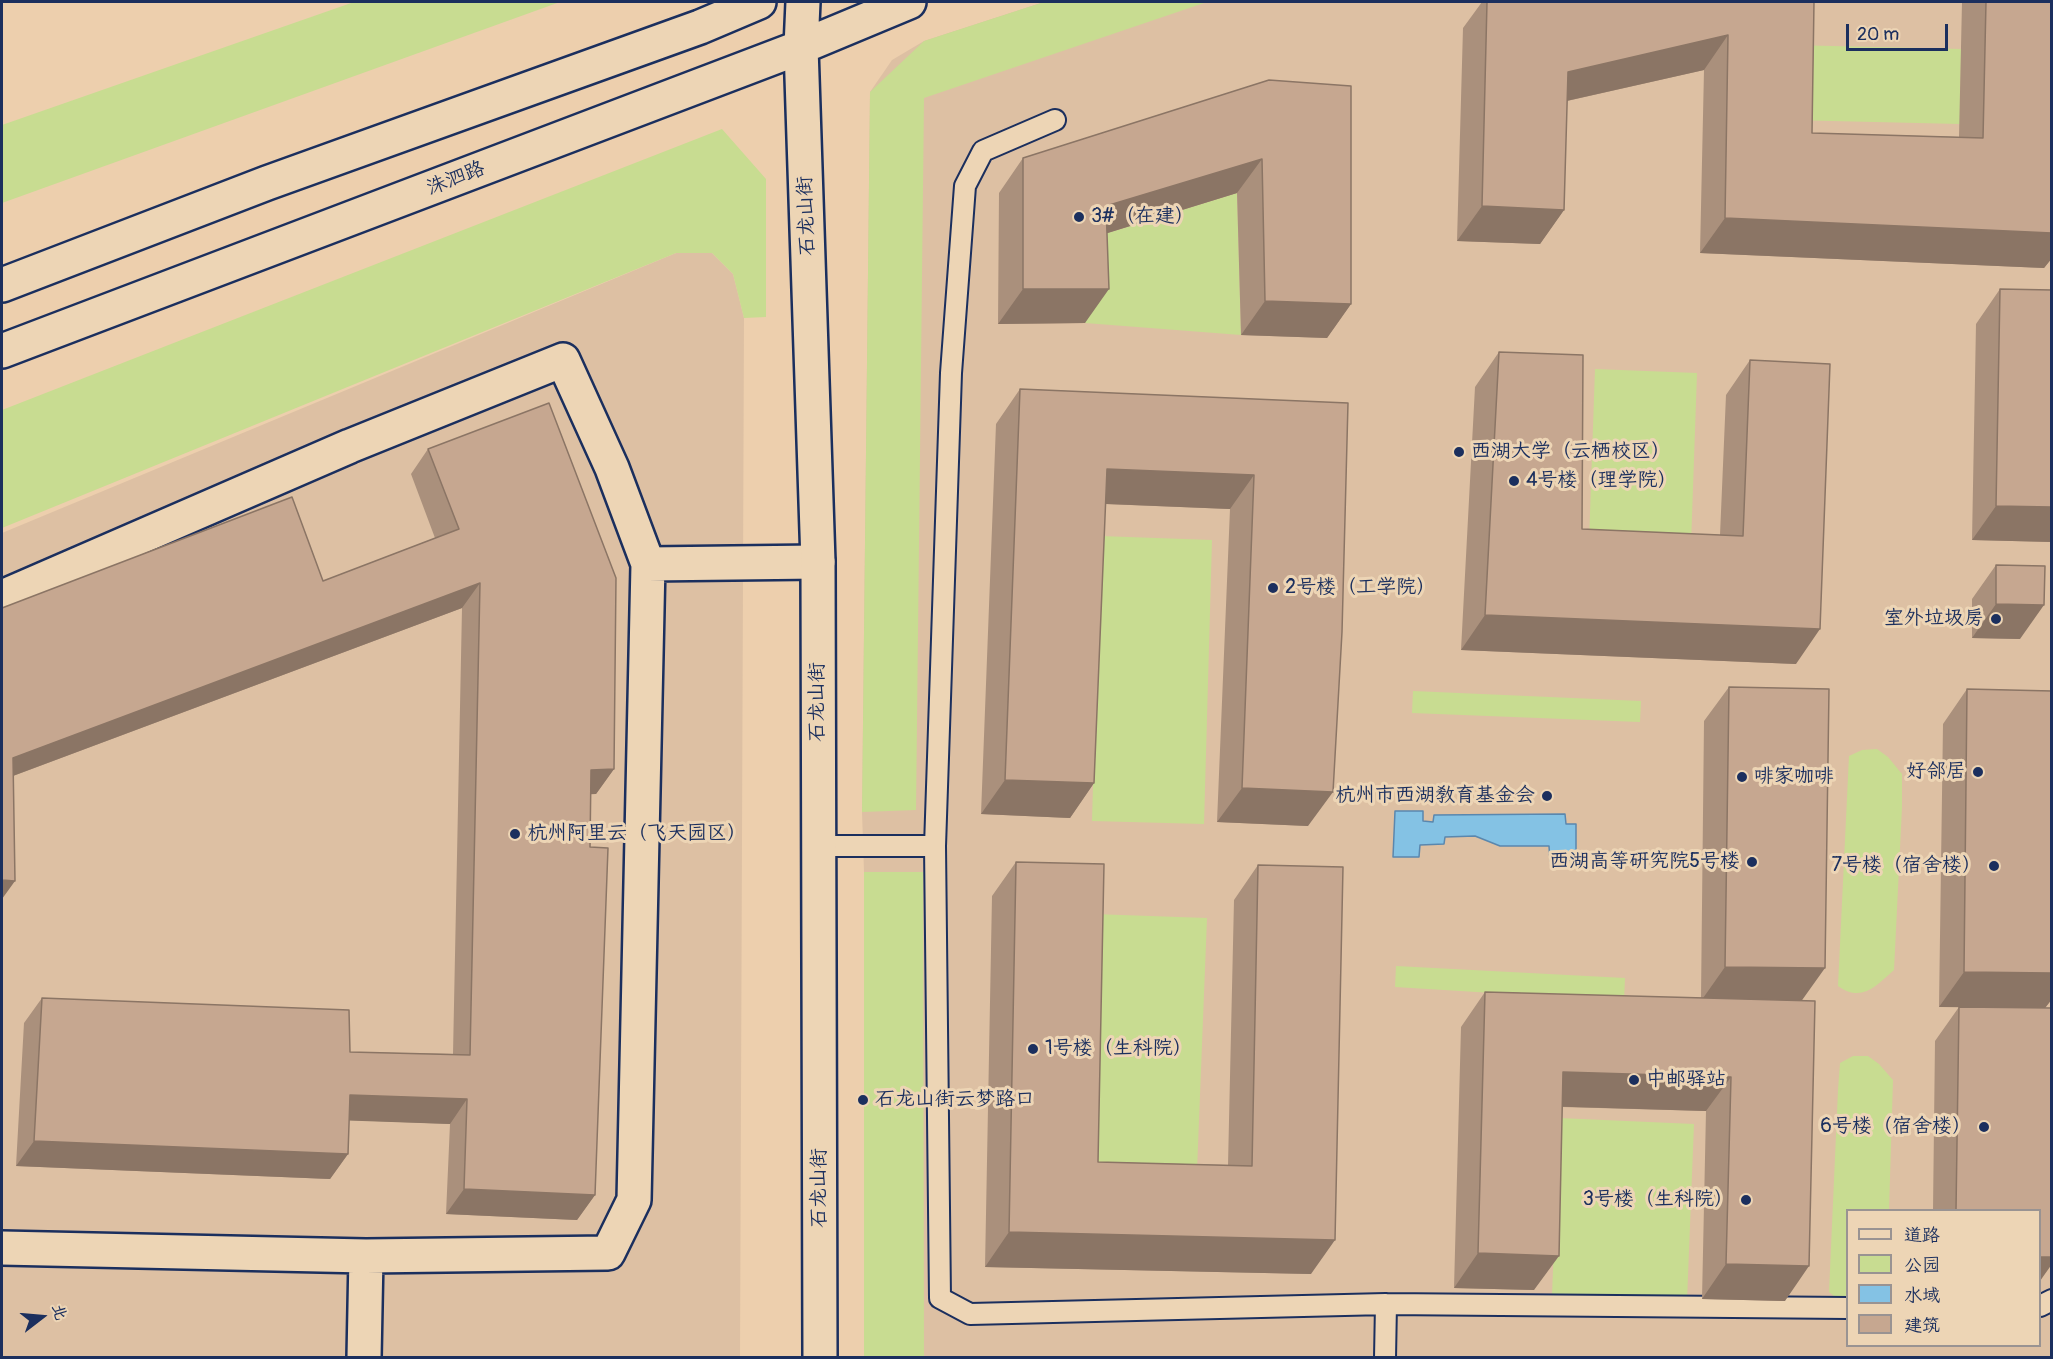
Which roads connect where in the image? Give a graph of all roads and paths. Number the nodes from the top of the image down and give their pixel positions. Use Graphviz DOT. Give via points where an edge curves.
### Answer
graph roads {
  1 [pos="759,2"];
  2 [pos="803,2"];
  3 [pos="909,2"];
  4 [pos="801,47"];
  5 [pos="1055,120"];
  6 [pos="2,285"];
  7 [pos="2,351"];
  8 [pos="818,562"];
  9 [pos="648,564"];
  10 [pos="2,597"];
  11 [pos="819,846"];
  12 [pos="935,846"];
  13 [pos="2,1248"];
  14 [pos="366,1256"];
  15 [pos="1386,1304"];
  16 [pos="1846,1308"];
  17 [pos="364,1358"];
  18 [pos="820,1358"];
  19 [pos="1385,1358"];
  1 -- 6 [label="street"];
  2 -- 4 [label="street, 石龙山街"];
  3 -- 4 [label="street, 洙泗路"];
  4 -- 7 [label="street, 洙泗路"];
  4 -- 8 [label="street, 石龙山街"];
  5 -- 12 [label="lane" via="983,151 965,186 951,373"];
  8 -- 9 [label="street"];
  8 -- 11 [label="street, 石龙山街"];
  9 -- 10 [label="street" via="612,468 563,360 350,446"];
  9 -- 14 [label="street" via="634,1200 608,1253"];
  11 -- 12 [label="lane"];
  11 -- 18 [label="street, 石龙山街"];
  12 -- 15 [label="lane" via="940,1298 970,1314"];
  13 -- 14 [label="street"];
  14 -- 17 [label="street"];
  15 -- 16 [label="lane"];
  15 -- 19 [label="lane"];
}
